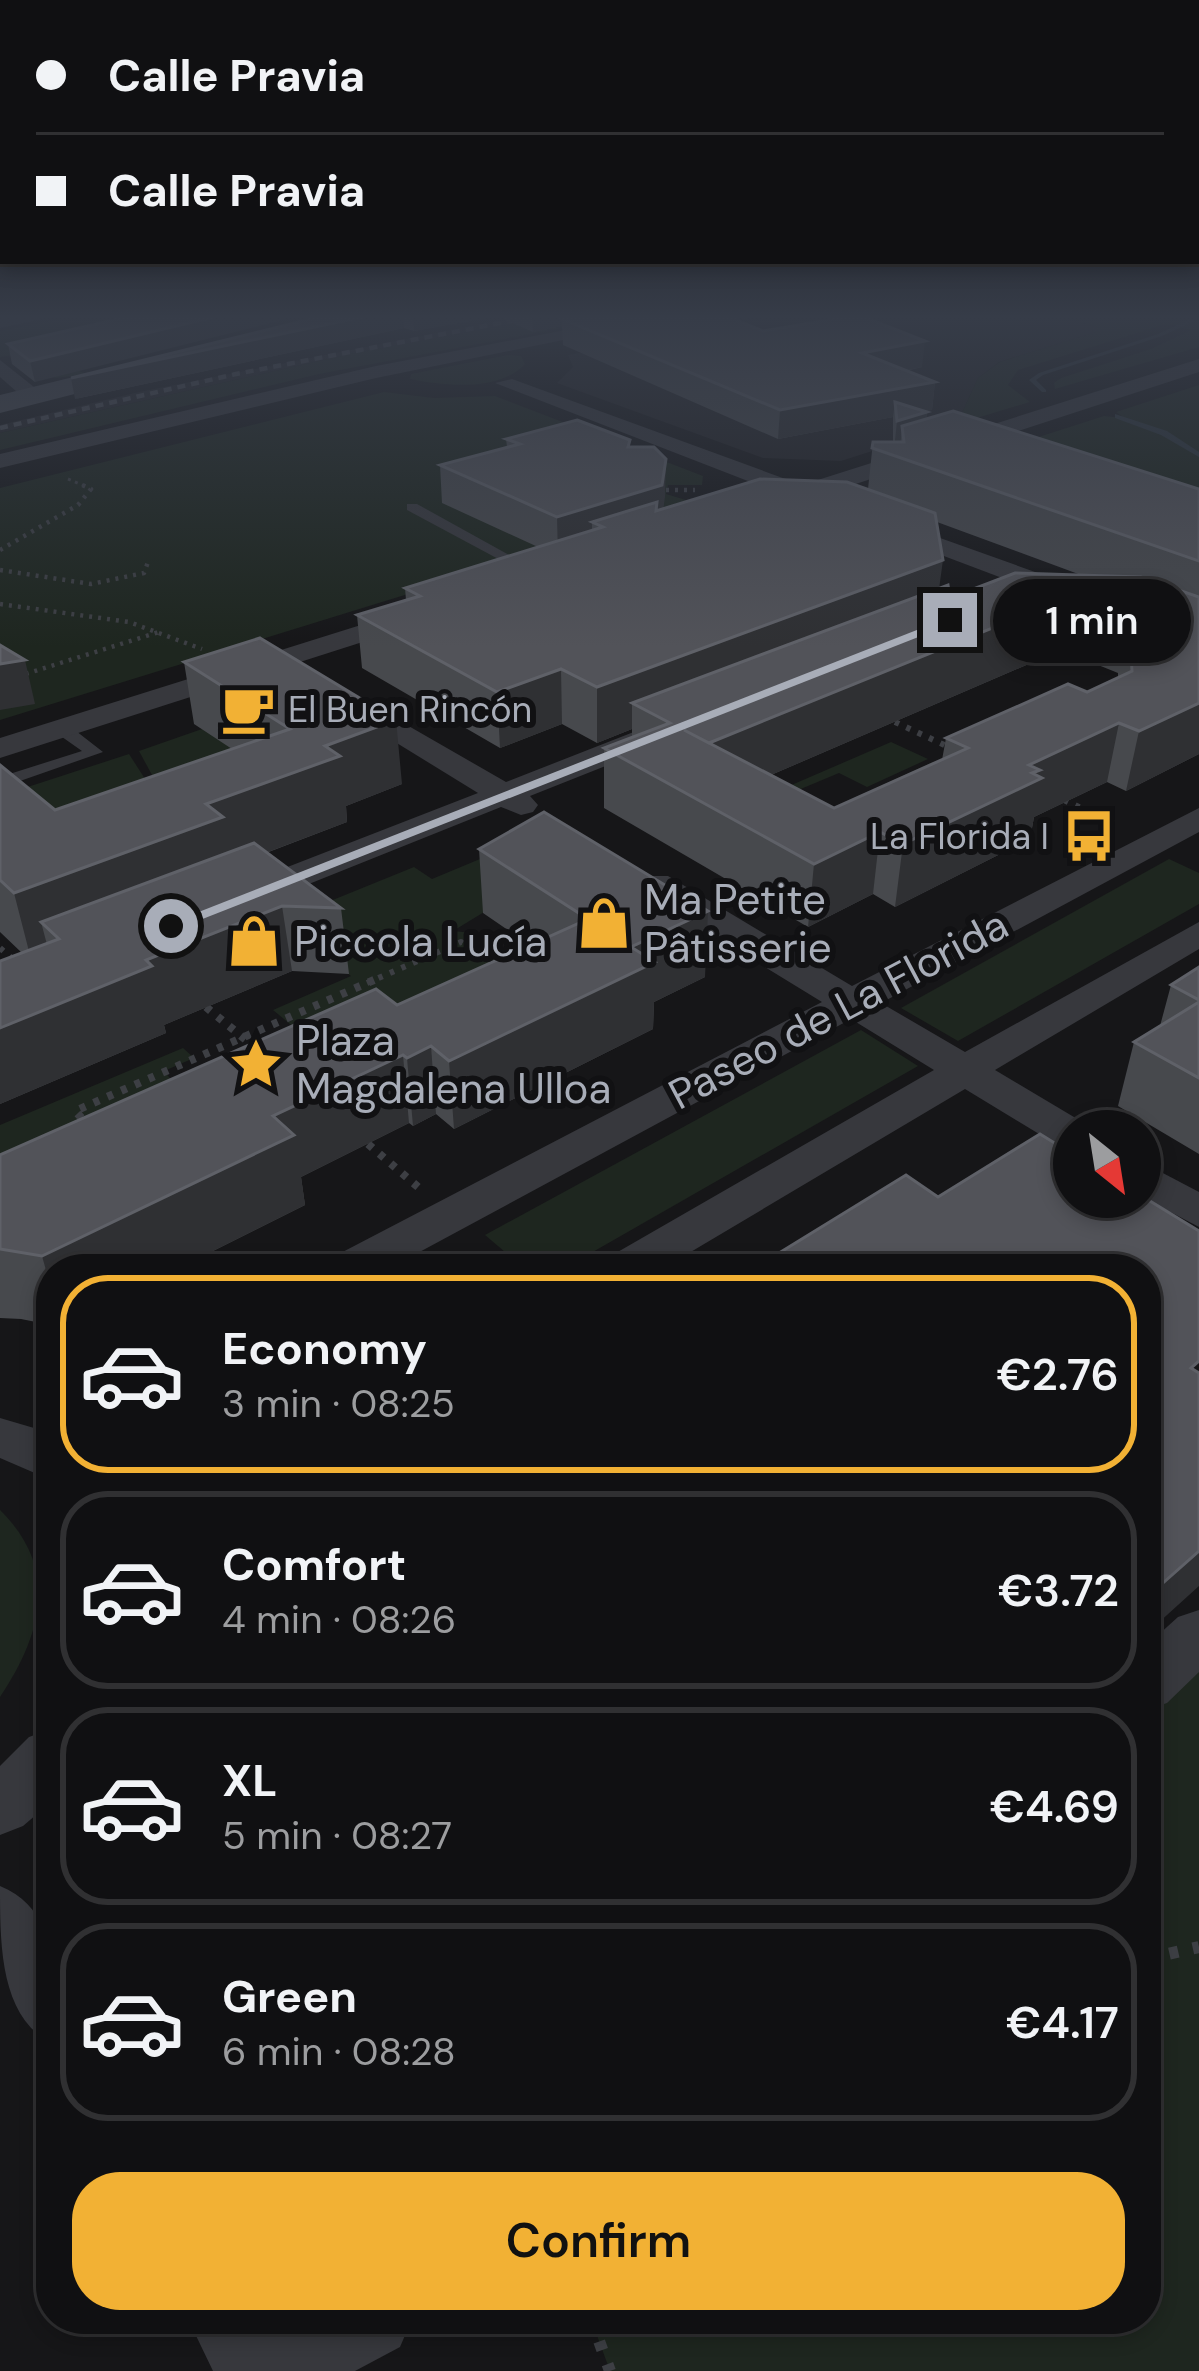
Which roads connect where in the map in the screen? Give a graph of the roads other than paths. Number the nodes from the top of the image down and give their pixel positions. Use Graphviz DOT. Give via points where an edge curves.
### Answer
graph roads {
  1 [pos="149,426"];
  2 [pos="613,426"];
  3 [pos="1011,426"];
  4 [pos="948,446"];
  5 [pos="990,460"];
  6 [pos="0,461"];
  7 [pos="800,493"];
  8 [pos="412,507"];
  9 [pos="751,509"];
  10 [pos="551,573"];
  11 [pos="1043,584"];
  12 [pos="497,590"];
  13 [pos="1002,600"];
  14 [pos="1095,604"];
  15 [pos="432,610"];
  16 [pos="280,658"];
  17 [pos="694,720"];
  18 [pos="62,728"];
  19 [pos="0,748"];
  20 [pos="0,783"];
  21 [pos="503,794"];
  22 [pos="544,818"];
  23 [pos="1199,818"];
  24 [pos="626,867"];
  25 [pos="218,907"];
  26 [pos="1199,933"];
  27 [pos="853,1001"];
  28 [pos="965,1072"];
  29 [pos="1053,1124"];
  30 [pos="1161,1189"];
  31 [pos="1199,1212"];
  32 [pos="378,1254"];
  33 [pos="652,1254"];
  34 [pos="1199,1635"];
  35 [pos="1161,1670"];
  36 [pos="36,1777"];
  37 [pos="0,1805"];
  38 [pos="0,1918"];
  39 [pos="36,1982"];
  40 [pos="236,2334"];
  41 [pos="343,2334"];
  42 [pos="257,2371"];
  43 [pos="273,2371"];
  1 -- 6 [label="street"];
  2 -- 7 [label="street"];
  3 -- 4 [label="street"];
  4 -- 5 [label="street"];
  4 -- 7 [label="street"];
  7 -- 9 [label="street"];
  7 -- 11 [label="street"];
  8 -- 10 [label="lane"];
  10 -- 12 [label="street"];
  11 -- 13 [label="street"];
  11 -- 14 [label="street"];
  15 -- 16 [label="street"];
  16 -- 18 [label="street"];
  16 -- 21 [label="street"];
  17 -- 21 [label="street"];
  18 -- 19 [label="street"];
  18 -- 20 [label="lane" via="95,752"];
  21 -- 22 [label="street"];
  21 -- 25 [label="street"];
  23 -- 27 [label="street, Paseo de La Florida"];
  24 -- 27 [label="street"];
  26 -- 28 [label="street"];
  27 -- 28 [label="street"];
  27 -- 32 [label="street, Paseo de La Florida"];
  28 -- 29 [label="street"];
  28 -- 33 [label="street"];
  30 -- 31 [label="street"];
  34 -- 35 [label="street"];
  36 -- 37 [label="street"];
  38 -- 39 [label="street"];
  40 -- 42 [label="street"];
  41 -- 43 [label="street"];
}
